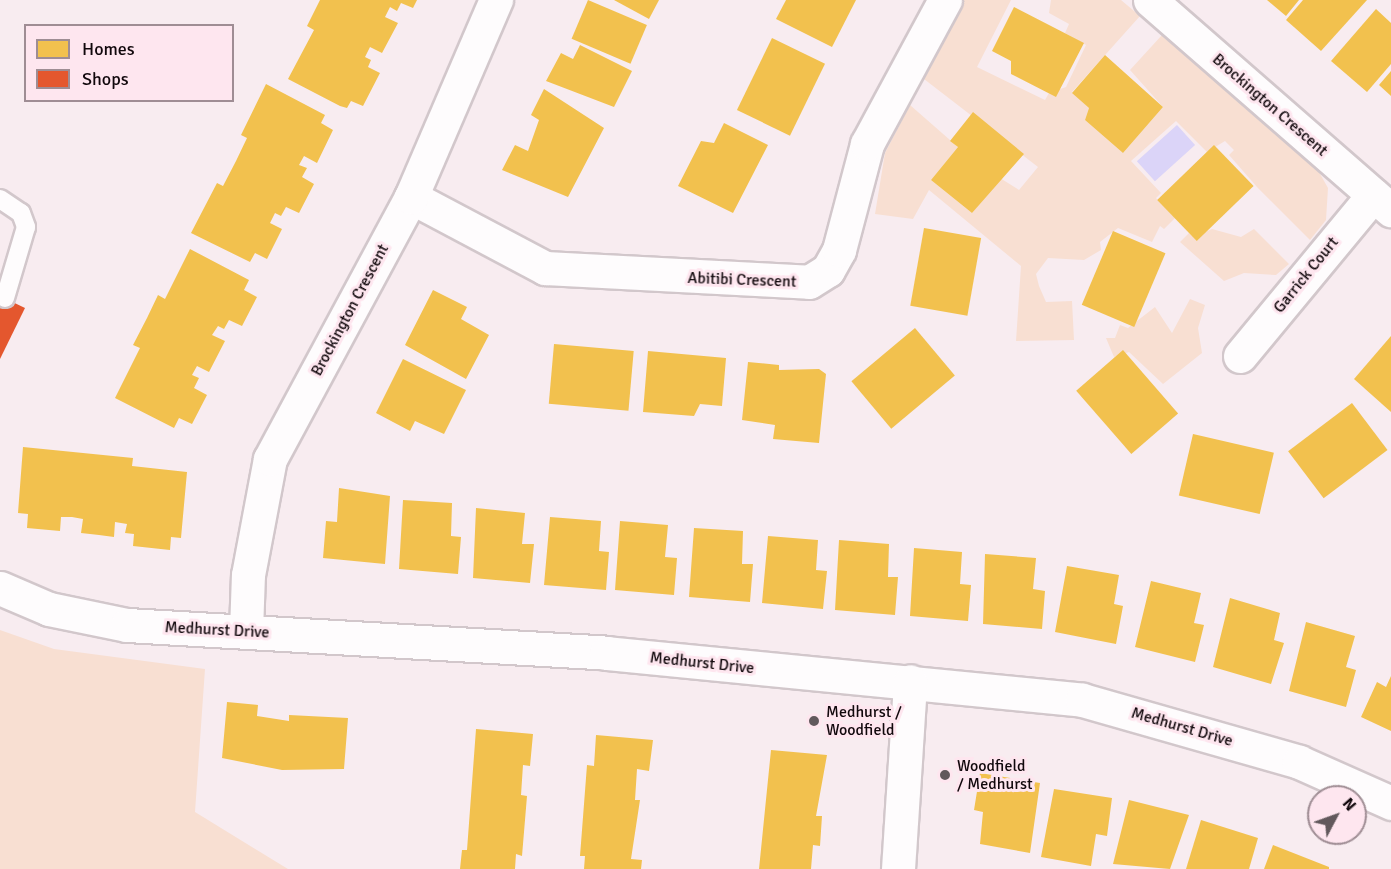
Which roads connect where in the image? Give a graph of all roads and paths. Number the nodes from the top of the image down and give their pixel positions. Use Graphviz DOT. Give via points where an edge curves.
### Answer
graph roads {
  1 [pos="496,0"];
  2 [pos="945,0"];
  3 [pos="1150,0"];
  4 [pos="411,197"];
  5 [pos="0,199"];
  6 [pos="1382,203"];
  7 [pos="5,298"];
  8 [pos="1240,356"];
  9 [pos="0,588"];
  10 [pos="246,631"];
  11 [pos="910,681"];
  12 [pos="1391,803"];
  13 [pos="898,869"];
  1 -- 4 [label="street, Brockington Crescent"];
  2 -- 4 [label="street, Abitibi Crescent" via="867,144 838,250 828,270 809,282 545,268"];
  3 -- 6 [label="street, Brockington Crescent"];
  4 -- 10 [label="street, Brockington Crescent" via="270,459 248,575"];
  5 -- 7 [label="lane" via="21,213 26,227"];
  6 -- 8 [label="street, Garrick Court"];
  9 -- 10 [label="street, Medhurst Drive" via="50,609 127,625"];
  10 -- 11 [label="street, Medhurst Drive" via="606,653 842,679"];
  11 -- 12 [label="street, Medhurst Drive" via="1082,700 1153,716 1299,762"];
  11 -- 13 [label="street"];
}
